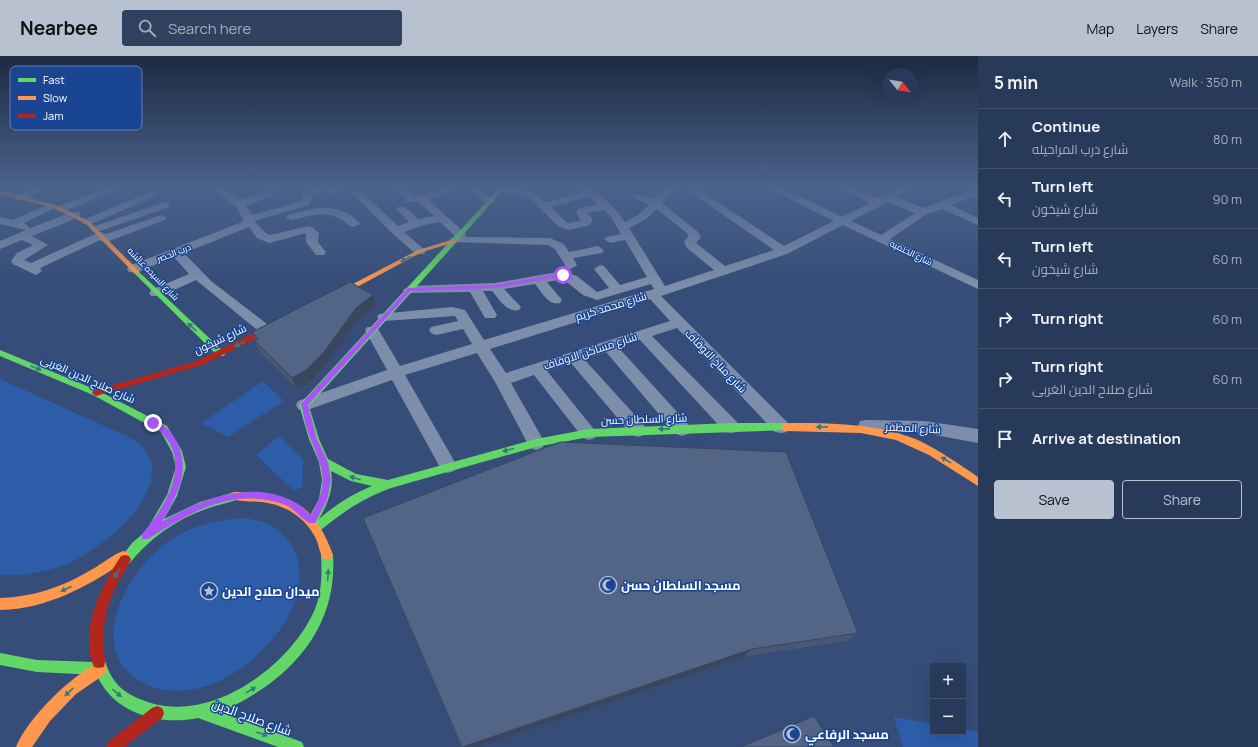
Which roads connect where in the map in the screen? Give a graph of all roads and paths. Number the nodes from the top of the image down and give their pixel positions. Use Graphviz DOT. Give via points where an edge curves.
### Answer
graph roads {
  1 [pos="26,219"];
  2 [pos="65,219"];
  3 [pos="82,219"];
  4 [pos="106,219"];
  5 [pos="155,219"];
  6 [pos="248,219"];
  7 [pos="257,219"];
  8 [pos="283,219"];
  9 [pos="350,219"];
  10 [pos="384,219"];
  11 [pos="412,219"];
  12 [pos="436,219"];
  13 [pos="443,219"];
  14 [pos="474,219"];
  15 [pos="557,219"];
  16 [pos="587,219"];
  17 [pos="617,219"];
  18 [pos="639,219"];
  19 [pos="675,219"];
  20 [pos="735,219"];
  21 [pos="838,219"];
  22 [pos="849,219"];
  23 [pos="912,219"];
  24 [pos="0,220"];
  25 [pos="123,220"];
  26 [pos="844,222"];
  27 [pos="250,223"];
  28 [pos="416,223"];
  29 [pos="14,224"];
  30 [pos="354,224"];
  31 [pos="35,230"];
  32 [pos="97,231"];
  33 [pos="396,231"];
  34 [pos="626,231"];
  35 [pos="21,235"];
  36 [pos="458,238"];
  37 [pos="610,239"];
  38 [pos="882,239"];
  39 [pos="0,245"];
  40 [pos="598,250"];
  41 [pos="420,251"];
  42 [pos="782,251"];
  43 [pos="176,252"];
  44 [pos="320,252"];
  45 [pos="133,269"];
  46 [pos="600,269"];
  47 [pos="724,271"];
  48 [pos="197,275"];
  49 [pos="538,279"];
  50 [pos="978,286"];
  51 [pos="474,287"];
  52 [pos="495,287"];
  53 [pos="656,288"];
  54 [pos="410,290"];
  55 [pos="616,290"];
  56 [pos="156,293"];
  57 [pos="555,300"];
  58 [pos="322,302"];
  59 [pos="514,307"];
  60 [pos="490,315"];
  61 [pos="384,317"];
  62 [pos="287,320"];
  63 [pos="678,322"];
  64 [pos="467,324"];
  65 [pos="266,330"];
  66 [pos="372,330"];
  67 [pos="436,330"];
  68 [pos="642,334"];
  69 [pos="608,346"];
  70 [pos="482,347"];
  71 [pos="0,353"];
  72 [pos="221,354"];
  73 [pos="574,357"];
  74 [pos="537,369"];
  75 [pos="397,372"];
  76 [pos="502,380"];
  77 [pos="96,393"];
  78 [pos="304,404"];
  79 [pos="732,427"];
  80 [pos="781,427"];
  81 [pos="847,427"];
  82 [pos="682,429"];
  83 [pos="638,430"];
  84 [pos="589,433"];
  85 [pos="978,436"];
  86 [pos="536,443"];
  87 [pos="324,462"];
  88 [pos="448,466"];
  89 [pos="978,482"];
  90 [pos="389,484"];
  91 [pos="315,524"];
  92 [pos="145,537"];
  93 [pos="0,604"];
  94 [pos="0,659"];
  95 [pos="100,669"];
  96 [pos="199,711"];
  97 [pos="157,713"];
  98 [pos="23,747"];
  99 [pos="113,747"];
  100 [pos="297,747"];
  1 -- 29 [label="street"];
  2 -- 31 [label="street"];
  3 -- 32 [label="main road, شارع السيده عائشه"];
  4 -- 32 [label="street"];
  5 -- 32 [label="street"];
  6 -- 27 [label="street"];
  7 -- 27 [label="street"];
  8 -- 27 [label="street" via="263,224"];
  9 -- 30 [label="street"];
  10 -- 33 [label="street"];
  11 -- 28 [label="street"];
  12 -- 28 [label="street"];
  13 -- 36 [label="street"];
  14 -- 36 [label="main road"];
  15 -- 16 [label="street" via="570,227 587,222"];
  17 -- 34 [label="street, شارع مناخ الاوقاف"];
  18 -- 34 [label="street"];
  19 -- 47 [label="street" via="694,234 691,245"];
  20 -- 42 [label="street"];
  21 -- 26 [label="street, شارع الحلميه"];
  22 -- 26 [label="street, شارع محمد كريم"];
  23 -- 38 [label="street"];
  24 -- 29 [label="street"];
  25 -- 32 [label="street"];
  26 -- 38 [label="street, شارع الحلميه"];
  26 -- 42 [label="street, شارع محمد كريم"];
  27 -- 43 [label="street, درب الحصر"];
  27 -- 44 [label="street" via="261,236 269,239 308,229 314,233 312,242"];
  28 -- 33 [label="street"];
  29 -- 31 [label="street"];
  31 -- 35 [label="street"];
  32 -- 35 [label="street" via="34,270 17,260 42,245"];
  32 -- 45 [label="main road, شارع السيده عائشه"];
  33 -- 41 [label="street"];
  34 -- 37 [label="street"];
  34 -- 53 [label="street, شارع مناخ الاوقاف"];
  35 -- 39 [label="street"];
  36 -- 40 [label="street" via="550,242 557,245 568,260"];
  36 -- 41 [label="main road"];
  36 -- 54 [label="main road"];
  38 -- 50 [label="street, شارع الحلميه"];
  41 -- 58 [label="main road, one-way"];
  42 -- 47 [label="street, شارع محمد كريم"];
  43 -- 45 [label="street, درب الحصر"];
  43 -- 48 [label="street"];
  45 -- 56 [label="main road, شارع السيده عائشه"];
  46 -- 55 [label="street"];
  47 -- 53 [label="street, شارع محمد كريم"];
  48 -- 56 [label="street"];
  48 -- 65 [label="street"];
  49 -- 52 [label="street"];
  49 -- 55 [label="street" via="567,275 594,296"];
  49 -- 57 [label="street"];
  51 -- 52 [label="street"];
  51 -- 54 [label="street"];
  51 -- 60 [label="street"];
  52 -- 59 [label="street"];
  53 -- 55 [label="street"];
  53 -- 63 [label="street, شارع مناخ الاوقاف"];
  53 -- 70 [label="street, شارع محمد كريم"];
  54 -- 61 [label="main road"];
  72 -- 56 [label="main road, شارع السيده عائشه, one-way"];
  61 -- 64 [label="street" via="456,311"];
  61 -- 66 [label="main road"];
  62 -- 65 [label="main road, شارع شيخون"];
  63 -- 68 [label="street, شارع مساكن الاوقاف"];
  63 -- 80 [label="street, شارع مناخ الاوقاف"];
  64 -- 67 [label="street"];
  64 -- 70 [label="street"];
  65 -- 72 [label="main road, شارع شيخون, one-way"];
  66 -- 75 [label="street"];
  66 -- 78 [label="main road"];
  68 -- 69 [label="street, شارع مساكن الاوقاف"];
  68 -- 79 [label="street"];
  69 -- 73 [label="street, شارع مساكن الاوقاف"];
  69 -- 82 [label="street"];
  70 -- 75 [label="street, شارع محمد كريم"];
  70 -- 76 [label="street"];
  71 -- 77 [label="main road, شارع صلاح الدين الغربى, one-way"];
  72 -- 77 [label="main road, شارع شيخون" via="199,363"];
  73 -- 74 [label="street, شارع مساكن الاوقاف"];
  73 -- 83 [label="street"];
  74 -- 76 [label="street, شارع مساكن الاوقاف"];
  74 -- 84 [label="street"];
  75 -- 78 [label="street, شارع محمد كريم"];
  75 -- 88 [label="street"];
  76 -- 86 [label="street"];
  77 -- 92 [label="main road, شارع صلاح الدين الغربى" via="164,429 171,438 180,461 176,489 159,520"];
  78 -- 87 [label="main road"];
  79 -- 80 [label="main road, شارع السلطان حسن"];
  79 -- 82 [label="main road, شارع السلطان حسن"];
  81 -- 80 [label="main road, شارع السلطان حسن, one-way"];
  81 -- 85 [label="street, شارع المظفر" via="902,425"];
  89 -- 81 [label="main road, شارع السلطان حسن, one-way" via="931,451 903,439 876,431"];
  82 -- 83 [label="main road, شارع السلطان حسن, one-way"];
  83 -- 84 [label="main road, شارع السلطان حسن"];
  84 -- 86 [label="main road, شارع السلطان حسن"];
  86 -- 88 [label="main road, شارع السلطان حسن, one-way"];
  90 -- 87 [label="main road, one-way" via="352,478"];
  87 -- 91 [label="main road" via="327,480 324,500"];
  88 -- 90 [label="main road, شارع السلطان حسن"];
  90 -- 91 [label="main road, شارع السلطان حسن" via="364,494"];
  91 -- 92 [label="main road" via="292,504 265,496 235,496 196,507"];
  96 -- 91 [label="main road, one-way" via="230,702 259,685 285,664 305,639 320,613 327,588 329,564 325,543"];
  92 -- 93 [label="main road, one-way" via="91,578 49,597 8,605"];
  92 -- 95 [label="main road, one-way" via="124,562 109,586 96,626"];
  94 -- 95 [label="main road" via="44,668"];
  95 -- 97 [label="main road, one-way" via="112,689 132,705"];
  95 -- 98 [label="main road, one-way" via="71,689 45,716"];
  96 -- 97 [label="main road"];
  96 -- 100 [label="main road, شارع صلاح الدين, one-way"];
  97 -- 99 [label="main road"];
}
